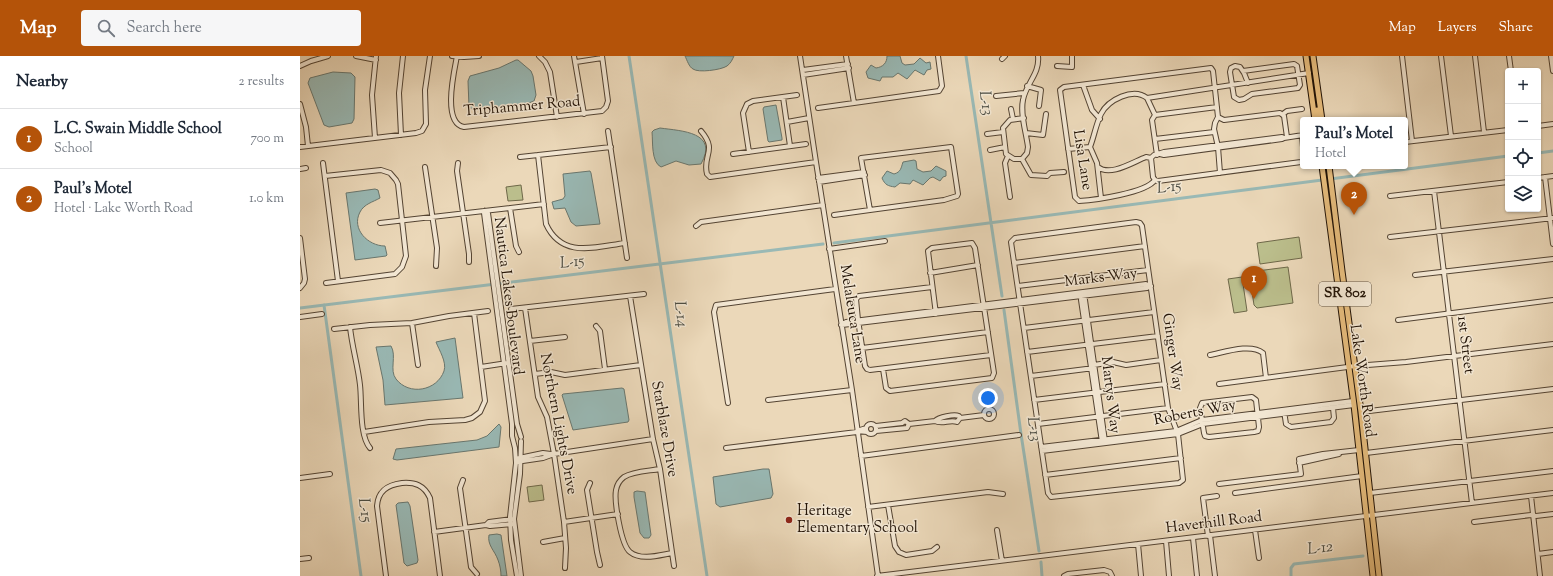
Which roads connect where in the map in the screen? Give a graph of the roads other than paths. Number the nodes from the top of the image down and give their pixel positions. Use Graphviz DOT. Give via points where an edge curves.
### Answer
graph roads {
  1 [pos="328,56"];
  2 [pos="356,56"];
  3 [pos="403,56"];
  4 [pos="430,56"];
  5 [pos="456,56"];
  6 [pos="479,56"];
  7 [pos="539,56"];
  8 [pos="574,56"];
  9 [pos="800,56"];
  10 [pos="846,56"];
  11 [pos="938,56"];
  12 [pos="1038,56"];
  13 [pos="1072,56"];
  14 [pos="1306,56"];
  15 [pos="1313,56"];
  16 [pos="1402,56"];
  17 [pos="1441,56"];
  18 [pos="1475,56"];
  19 [pos="1509,56"];
  20 [pos="1551,56"];
  21 [pos="602,57"];
  22 [pos="376,58"];
  23 [pos="576,62"];
  24 [pos="300,66"];
  25 [pos="848,66"];
  26 [pos="1057,66"];
  27 [pos="1510,68"];
  28 [pos="1243,71"];
  29 [pos="1553,71"];
  30 [pos="803,73"];
  31 [pos="1309,73"];
  32 [pos="1299,75"];
  33 [pos="1248,83"];
  34 [pos="1083,85"];
  35 [pos="1027,86"];
  36 [pos="1232,86"];
  37 [pos="1215,88"];
  38 [pos="1311,92"];
  39 [pos="1024,93"];
  40 [pos="798,95"];
  41 [pos="996,96"];
  42 [pos="783,97"];
  43 [pos="1147,98"];
  44 [pos="854,103"];
  45 [pos="300,104"];
  46 [pos="1039,106"];
  47 [pos="1217,107"];
  48 [pos="818,108"];
  49 [pos="1011,109"];
  50 [pos="1302,109"];
  51 [pos="584,114"];
  52 [pos="1046,114"];
  53 [pos="1283,114"];
  54 [pos="1155,115"];
  55 [pos="557,117"];
  56 [pos="1218,117"];
  57 [pos="1315,117"];
  58 [pos="1318,117"];
  59 [pos="1322,117"];
  60 [pos="809,118"];
  61 [pos="1024,118"];
  62 [pos="1013,119"];
  63 [pos="1100,119"];
  64 [pos="787,122"];
  65 [pos="1553,124"];
  66 [pos="1541,126"];
  67 [pos="608,130"];
  68 [pos="1505,130"];
  69 [pos="702,131"];
  70 [pos="1003,132"];
  71 [pos="1214,132"];
  72 [pos="1484,132"];
  73 [pos="1026,133"];
  74 [pos="987,134"];
  75 [pos="402,135"];
  76 [pos="1300,135"];
  77 [pos="1451,136"];
  78 [pos="375,138"];
  79 [pos="1286,138"];
  80 [pos="1155,139"];
  81 [pos="1412,141"];
  82 [pos="1408,142"];
  83 [pos="806,144"];
  84 [pos="308,146"];
  85 [pos="790,146"];
  86 [pos="1217,146"];
  87 [pos="300,147"];
  88 [pos="611,147"];
  89 [pos="1005,147"];
  90 [pos="1090,147"];
  91 [pos="1068,149"];
  92 [pos="990,150"];
  93 [pos="749,152"];
  94 [pos="732,154"];
  95 [pos="1159,154"];
  96 [pos="538,155"];
  97 [pos="1008,156"];
  98 [pos="520,157"];
  99 [pos="1151,158"];
  100 [pos="1022,159"];
  101 [pos="1300,161"];
  102 [pos="816,162"];
  103 [pos="323,163"];
  104 [pos="458,163"];
  105 [pos="425,167"];
  106 [pos="1098,167"];
  107 [pos="306,168"];
  108 [pos="300,169"];
  109 [pos="1322,169"];
  110 [pos="1329,169"];
  111 [pos="1064,172"];
  112 [pos="864,173"];
  113 [pos="1220,173"];
  114 [pos="325,176"];
  115 [pos="1553,176"];
  116 [pos="1545,177"];
  117 [pos="1541,178"];
  118 [pos="819,180"];
  119 [pos="1155,180"];
  120 [pos="1505,182"];
  121 [pos="1434,191"];
  122 [pos="1390,196"];
  123 [pos="1010,197"];
  124 [pos="1101,198"];
  125 [pos="544,204"];
  126 [pos="1326,204"];
  127 [pos="823,206"];
  128 [pos="510,208"];
  129 [pos="870,210"];
  130 [pos="485,211"];
  131 [pos="463,213"];
  132 [pos="834,215"];
  133 [pos="433,217"];
  134 [pos="1551,218"];
  135 [pos="402,220"];
  136 [pos="380,223"];
  137 [pos="696,226"];
  138 [pos="1439,231"];
  139 [pos="1337,236"];
  140 [pos="1390,237"];
  141 [pos="300,238"];
  142 [pos="885,241"];
  143 [pos="625,243"];
  144 [pos="1553,244"];
  145 [pos="1145,246"];
  146 [pos="829,249"];
  147 [pos="519,252"];
  148 [pos="627,258"];
  149 [pos="1553,259"];
  150 [pos="469,262"];
  151 [pos="1014,263"];
  152 [pos="978,265"];
  153 [pos="436,266"];
  154 [pos="1334,266"];
  155 [pos="1148,270"];
  156 [pos="930,272"];
  157 [pos="1444,272"];
  158 [pos="1415,275"];
  159 [pos="338,282"];
  160 [pos="326,283"];
  161 [pos="1018,286"];
  162 [pos="1150,286"];
  163 [pos="932,287"];
  164 [pos="300,288"];
  165 [pos="835,288"];
  166 [pos="644,294"];
  167 [pos="1082,295"];
  168 [pos="630,296"];
  169 [pos="1346,300"];
  170 [pos="1553,300"];
  171 [pos="1020,301"];
  172 [pos="984,306"];
  173 [pos="525,308"];
  174 [pos="511,309"];
  175 [pos="488,311"];
  176 [pos="936,312"];
  177 [pos="1154,312"];
  178 [pos="1449,312"];
  179 [pos="474,313"];
  180 [pos="322,314"];
  181 [pos="300,317"];
  182 [pos="1085,320"];
  183 [pos="1398,320"];
  184 [pos="858,322"];
  185 [pos="412,323"];
  186 [pos="841,325"];
  187 [pos="596,326"];
  188 [pos="350,327"];
  189 [pos="1024,328"];
  190 [pos="334,329"];
  191 [pos="988,332"];
  192 [pos="1158,336"];
  193 [pos="565,337"];
  194 [pos="530,341"];
  195 [pos="1090,344"];
  196 [pos="1553,344"];
  197 [pos="862,348"];
  198 [pos="1027,352"];
  199 [pos="991,355"];
  200 [pos="1210,355"];
  201 [pos="1455,356"];
  202 [pos="1161,360"];
  203 [pos="506,363"];
  204 [pos="418,365"];
  205 [pos="641,366"];
  206 [pos="1355,366"];
  207 [pos="481,367"];
  208 [pos="1093,367"];
  209 [pos="1348,367"];
  210 [pos="605,369"];
  211 [pos="883,369"];
  212 [pos="535,374"];
  213 [pos="1031,376"];
  214 [pos="1266,378"];
  215 [pos="1165,384"];
  216 [pos="1219,384"];
  217 [pos="1553,389"];
  218 [pos="852,390"];
  219 [pos="1097,392"];
  220 [pos="768,400"];
  221 [pos="1034,400"];
  222 [pos="1460,400"];
  223 [pos="728,403"];
  224 [pos="1353,403"];
  225 [pos="1168,408"];
  226 [pos="1333,408"];
  227 [pos="1284,412"];
  228 [pos="1361,412"];
  229 [pos="984,415"];
  230 [pos="1258,415"];
  231 [pos="1100,417"];
  232 [pos="1203,422"];
  233 [pos="1038,424"];
  234 [pos="517,425"];
  235 [pos="876,429"];
  236 [pos="867,430"];
  237 [pos="1553,430"];
  238 [pos="364,432"];
  239 [pos="857,432"];
  240 [pos="1177,433"];
  241 [pos="1019,435"];
  242 [pos="653,439"];
  243 [pos="1358,439"];
  244 [pos="1103,441"];
  245 [pos="1465,441"];
  246 [pos="521,447"];
  247 [pos="370,448"];
  248 [pos="726,448"];
  249 [pos="1042,449"];
  250 [pos="1359,450"];
  251 [pos="1366,452"];
  252 [pos="554,454"];
  253 [pos="861,456"];
  254 [pos="1181,458"];
  255 [pos="518,460"];
  256 [pos="660,468"];
  257 [pos="1553,471"];
  258 [pos="330,474"];
  259 [pos="1045,475"];
  260 [pos="1362,476"];
  261 [pos="300,478"];
  262 [pos="463,480"];
  263 [pos="1470,481"];
  264 [pos="590,483"];
  265 [pos="1219,484"];
  266 [pos="1235,493"];
  267 [pos="1370,493"];
  268 [pos="1553,493"];
  269 [pos="1003,494"];
  270 [pos="1217,496"];
  271 [pos="1531,496"];
  272 [pos="1472,503"];
  273 [pos="888,504"];
  274 [pos="868,508"];
  275 [pos="618,514"];
  276 [pos="1553,514"];
  277 [pos="1373,515"];
  278 [pos="1534,515"];
  279 [pos="1366,516"];
  280 [pos="591,518"];
  281 [pos="512,522"];
  282 [pos="564,522"];
  283 [pos="1474,522"];
  284 [pos="466,527"];
  285 [pos="997,530"];
  286 [pos="1255,530"];
  287 [pos="434,532"];
  288 [pos="1209,536"];
  289 [pos="565,538"];
  290 [pos="1193,538"];
  291 [pos="1166,541"];
  292 [pos="543,542"];
  293 [pos="1138,544"];
  294 [pos="937,547"];
  295 [pos="1553,552"];
  296 [pos="672,553"];
  297 [pos="1538,554"];
  298 [pos="309,558"];
  299 [pos="1259,558"];
  300 [pos="300,559"];
  301 [pos="1002,561"];
  302 [pos="600,565"];
  303 [pos="674,566"];
  304 [pos="565,568"];
  305 [pos="477,574"];
  306 [pos="1111,575"];
  307 [pos="386,576"];
  308 [pos="440,576"];
  309 [pos="517,576"];
  310 [pos="521,576"];
  311 [pos="878,576"];
  312 [pos="1064,576"];
  313 [pos="1141,576"];
  314 [pos="1169,576"];
  315 [pos="1197,576"];
  316 [pos="1215,576"];
  317 [pos="1373,576"];
  318 [pos="1379,576"];
  319 [pos="1540,576"];
  1 -- 24 [label="street"];
  2 -- 22 [label="street"];
  3 -- 75 [label="street" via="398,93"];
  4 -- 75 [label="street" via="425,90 426,126 418,133"];
  5 -- 6 [label="street"];
  5 -- 55 [label="street, Triphammer Road" via="452,101 453,119 458,126"];
  7 -- 55 [label="street" via="546,62 550,72"];
  8 -- 23 [label="street"];
  9 -- 30 [label="street, Melaleuca Lane"];
  10 -- 25 [label="street"];
  11 -- 44 [label="street" via="942,86 939,90"];
  12 -- 35 [label="street" via="1036,71"];
  13 -- 26 [label="street" via="1072,67"];
  14 -- 31 [label="main road"];
  15 -- 59 [label="main road"];
  16 -- 81 [label="street"];
  17 -- 77 [label="street"];
  18 -- 72 [label="street"];
  19 -- 27 [label="street"];
  20 -- 29 [label="street"];
  21 -- 23 [label="street"];
  21 -- 51 [label="street, Triphammer Road" via="607,105 602,111"];
  22 -- 78 [label="street" via="372,94"];
  23 -- 51 [label="street"];
  25 -- 30 [label="street"];
  25 -- 44 [label="street"];
  28 -- 32 [label="street" via="1294,64"];
  28 -- 33 [label="street"];
  28 -- 36 [label="street" via="1238,66 1231,68"];
  30 -- 60 [label="street, Melaleuca Lane"];
  31 -- 32 [label="street"];
  31 -- 38 [label="main road"];
  32 -- 33 [label="street"];
  32 -- 36 [label="street" via="1298,88 1252,94 1242,100 1234,97"];
  33 -- 36 [label="street"];
  34 -- 37 [label="street, Lisa Lane" via="1209,68 1213,71"];
  34 -- 63 [label="street" via="1092,110"];
  34 -- 91 [label="street, Lisa Lane" via="1064,87 1060,90"];
  35 -- 39 [label="street"];
  35 -- 46 [label="street" via="1042,90"];
  36 -- 37 [label="street"];
  37 -- 43 [label="street"];
  37 -- 47 [label="street"];
  38 -- 57 [label="main road"];
  38 -- 58 [label="main road"];
  39 -- 41 [label="street"];
  39 -- 61 [label="street"];
  40 -- 42 [label="street"];
  42 -- 64 [label="street"];
  42 -- 93 [label="street" via="754,101 744,108"];
  43 -- 54 [label="street"];
  43 -- 63 [label="street" via="1135,94 1122,97 1109,105"];
  44 -- 48 [label="street"];
  45 -- 84 [label="street"];
  47 -- 54 [label="street"];
  47 -- 56 [label="street"];
  49 -- 62 [label="street"];
  50 -- 53 [label="street"];
  51 -- 55 [label="street, Triphammer Road"];
  52 -- 73 [label="street" via="1043,134"];
  53 -- 56 [label="street" via="1224,120"];
  53 -- 79 [label="street"];
  54 -- 80 [label="street" via="1152,120"];
  56 -- 71 [label="street"];
  60 -- 64 [label="street"];
  60 -- 102 [label="street, Melaleuca Lane"];
  61 -- 62 [label="street"];
  61 -- 73 [label="street"];
  62 -- 70 [label="street" via="1006,123"];
  63 -- 90 [label="street"];
  64 -- 85 [label="street"];
  65 -- 66 [label="street"];
  67 -- 88 [label="street"];
  68 -- 72 [label="street"];
  69 -- 102 [label="street" via="708,139 706,168 710,177"];
  70 -- 74 [label="street"];
  70 -- 89 [label="street"];
  71 -- 80 [label="street"];
  71 -- 86 [label="street"];
  72 -- 77 [label="street"];
  73 -- 100 [label="street" via="1028,152"];
  75 -- 78 [label="street"];
  76 -- 79 [label="street"];
  77 -- 81 [label="street"];
  78 -- 84 [label="street"];
  79 -- 86 [label="street"];
  80 -- 95 [label="street"];
  81 -- 82 [label="street"];
  83 -- 85 [label="street"];
  84 -- 87 [label="street"];
  85 -- 93 [label="street"];
  86 -- 95 [label="street"];
  86 -- 113 [label="street"];
  88 -- 96 [label="street"];
  88 -- 143 [label="street"];
  89 -- 92 [label="street"];
  89 -- 97 [label="street"];
  90 -- 91 [label="street"];
  90 -- 106 [label="street"];
  91 -- 124 [label="street, Lisa Lane" via="1076,199 1081,201"];
  93 -- 94 [label="street"];
  95 -- 99 [label="street"];
  96 -- 98 [label="street"];
  96 -- 125 [label="street"];
  97 -- 100 [label="street" via="1016,160"];
  97 -- 123 [label="street" via="1005,163"];
  99 -- 106 [label="street" via="1146,157 1112,171"];
  99 -- 119 [label="street"];
  100 -- 111 [label="street" via="1031,174 1047,176 1050,173"];
  101 -- 113 [label="street, Lisa Lane"];
  102 -- 118 [label="street, Melaleuca Lane"];
  103 -- 114 [label="street"];
  104 -- 131 [label="street"];
  105 -- 133 [label="street"];
  106 -- 124 [label="street"];
  107 -- 108 [label="street"];
  109 -- 126 [label="main road, Lake Worth Road / SR 802"];
  110 -- 139 [label="main road, Lake Worth Road / SR 802"];
  112 -- 118 [label="street"];
  112 -- 129 [label="street"];
  112 -- 129 [label="street" via="862,158 951,147 957,196"];
  113 -- 119 [label="street, Lisa Lane"];
  114 -- 135 [label="street" via="376,169 390,173 398,184"];
  114 -- 159 [label="street"];
  115 -- 116 [label="street"];
  116 -- 117 [label="street"];
  116 -- 134 [label="street"];
  118 -- 127 [label="street, Melaleuca Lane"];
  119 -- 124 [label="street, Lisa Lane" via="1137,191"];
  120 -- 121 [label="street"];
  121 -- 122 [label="street"];
  121 -- 138 [label="street, 1st Street"];
  125 -- 128 [label="street"];
  125 -- 143 [label="street" via="546,224 551,234 562,244 585,248"];
  126 -- 139 [label="main road" via="1332,209"];
  126 -- 154 [label="main road, Lake Worth Road / SR 802"];
  127 -- 137 [label="street" via="700,222"];
  127 -- 146 [label="street, Melaleuca Lane"];
  128 -- 130 [label="street"];
  128 -- 147 [label="street"];
  129 -- 132 [label="street"];
  130 -- 131 [label="street"];
  130 -- 203 [label="street, Nautica Lakes Boulevard" via="488,213"];
  131 -- 133 [label="street"];
  131 -- 150 [label="street"];
  133 -- 135 [label="street"];
  133 -- 153 [label="street" via="437,248"];
  134 -- 138 [label="street"];
  134 -- 144 [label="street"];
  135 -- 136 [label="street"];
  135 -- 159 [label="street" via="406,256 398,272"];
  138 -- 140 [label="street"];
  138 -- 157 [label="street, 1st Street"];
  139 -- 169 [label="main road, Lake Worth Road / SR 802"];
  141 -- 164 [label="street" via="305,279"];
  142 -- 146 [label="street"];
  143 -- 148 [label="street"];
  145 -- 151 [label="street"];
  145 -- 151 [label="street, Ginger Way" via="1141,224 1128,223 1015,238 1011,244"];
  145 -- 155 [label="street, Ginger Way"];
  146 -- 165 [label="street, Melaleuca Lane"];
  149 -- 157 [label="street"];
  151 -- 161 [label="street"];
  152 -- 156 [label="street"];
  152 -- 156 [label="street" via="973,244 932,248 928,251"];
  152 -- 172 [label="street"];
  154 -- 169 [label="main road" via="1337,269 1341,294"];
  154 -- 209 [label="main road, Lake Worth Road / SR 802"];
  155 -- 161 [label="street"];
  155 -- 162 [label="street, Ginger Way"];
  156 -- 163 [label="street"];
  157 -- 158 [label="street"];
  157 -- 178 [label="street, 1st Street"];
  159 -- 160 [label="street"];
  161 -- 171 [label="street"];
  162 -- 167 [label="street, Marks Way" via="1146,284"];
  162 -- 177 [label="street, Ginger Way"];
  163 -- 176 [label="street"];
  163 -- 184 [label="street" via="859,296 856,300"];
  165 -- 186 [label="street, Melaleuca Lane"];
  165 -- 223 [label="street" via="716,305 714,312"];
  166 -- 168 [label="street"];
  167 -- 171 [label="street, Marks Way"];
  167 -- 182 [label="street, Martys Way"];
  168 -- 173 [label="street"];
  168 -- 205 [label="street, Starblaze Drive"];
  169 -- 206 [label="main road, Lake Worth Road / SR 802"];
  170 -- 178 [label="street"];
  171 -- 172 [label="street, Marks Way"];
  171 -- 189 [label="street"];
  172 -- 176 [label="street, Marks Way"];
  172 -- 191 [label="street"];
  173 -- 174 [label="street"];
  173 -- 194 [label="street, Northern Lights Drive"];
  175 -- 179 [label="street"];
  176 -- 184 [label="street, Marks Way"];
  177 -- 182 [label="street"];
  177 -- 192 [label="street, Ginger Way"];
  178 -- 183 [label="street"];
  178 -- 201 [label="street, 1st Street"];
  179 -- 185 [label="street"];
  179 -- 207 [label="street"];
  180 -- 181 [label="street"];
  182 -- 189 [label="street"];
  182 -- 195 [label="street, Martys Way"];
  184 -- 186 [label="street, Marks Way" via="846,322"];
  184 -- 197 [label="street"];
  185 -- 188 [label="street"];
  185 -- 204 [label="street"];
  186 -- 218 [label="street, Melaleuca Lane"];
  187 -- 210 [label="street" via="600,331"];
  188 -- 190 [label="street"];
  188 -- 238 [label="street" via="360,384"];
  189 -- 198 [label="street"];
  191 -- 197 [label="street"];
  191 -- 199 [label="street"];
  192 -- 195 [label="street"];
  192 -- 202 [label="street, Ginger Way"];
  193 -- 194 [label="street"];
  194 -- 212 [label="street, Northern Lights Drive"];
  195 -- 198 [label="street"];
  195 -- 208 [label="street, Martys Way"];
  196 -- 201 [label="street"];
  197 -- 211 [label="street" via="867,369"];
  198 -- 213 [label="street"];
  199 -- 211 [label="street"];
  199 -- 211 [label="street" via="994,373 990,379 890,391 886,388"];
  200 -- 214 [label="street" via="1248,348 1256,349 1263,353"];
  201 -- 206 [label="street"];
  201 -- 222 [label="street, 1st Street"];
  202 -- 208 [label="street" via="1126,365 1113,362"];
  202 -- 215 [label="street, Ginger Way"];
  203 -- 207 [label="street"];
  203 -- 234 [label="street, Nautica Lakes Boulevard"];
  203 -- 255 [label="street, Nautica Lakes Boulevard" via="512,436"];
  205 -- 210 [label="street"];
  205 -- 242 [label="street, Starblaze Drive"];
  206 -- 209 [label="street"];
  206 -- 228 [label="main road, Lake Worth Road / SR 802"];
  207 -- 238 [label="street" via="486,401 480,412 472,418 407,424"];
  208 -- 213 [label="street"];
  208 -- 219 [label="street, Martys Way"];
  209 -- 214 [label="street"];
  209 -- 224 [label="main road, Lake Worth Road / SR 802"];
  210 -- 212 [label="street" via="565,375 551,372"];
  212 -- 252 [label="street, Northern Lights Drive" via="538,397 547,417"];
  213 -- 221 [label="street"];
  214 -- 216 [label="street"];
  215 -- 219 [label="street"];
  215 -- 225 [label="street, Ginger Way"];
  217 -- 222 [label="street"];
  218 -- 220 [label="street"];
  218 -- 239 [label="street, Melaleuca Lane"];
  219 -- 221 [label="street"];
  219 -- 231 [label="street, Martys Way"];
  221 -- 233 [label="street"];
  222 -- 228 [label="street"];
  222 -- 245 [label="street, 1st Street"];
  224 -- 226 [label="street, Roberts Way"];
  224 -- 227 [label="street, Roberts Way"];
  224 -- 243 [label="main road, Lake Worth Road / SR 802"];
  225 -- 231 [label="street"];
  225 -- 240 [label="street, Ginger Way"];
  226 -- 227 [label="street, Roberts Way"];
  226 -- 227 [label="street" via="1334,418 1329,423 1291,427 1286,424"];
  227 -- 230 [label="street, Roberts Way"];
  228 -- 251 [label="main road, Lake Worth Road / SR 802"];
  229 -- 235 [label="street" via="960,418 957,422 935,421 909,424 907,428"];
  230 -- 232 [label="street, Roberts Way"];
  230 -- 232 [label="street" via="1259,428 1254,432 1209,437 1204,434"];
  230 -- 232 [label="street" via="1256,400 1252,396 1204,402 1200,406"];
  231 -- 233 [label="street"];
  231 -- 244 [label="street, Martys Way"];
  232 -- 240 [label="street, Roberts Way"];
  233 -- 249 [label="street"];
  234 -- 246 [label="street, Nautica Lakes Boulevard"];
  234 -- 246 [label="street, Nautica Lakes Boulevard" via="524,439 524,445"];
  235 -- 236 [label="street" via="871,424"];
  235 -- 236 [label="street" via="873,434 869,434"];
  236 -- 239 [label="street"];
  237 -- 245 [label="street"];
  238 -- 247 [label="street"];
  239 -- 248 [label="street"];
  239 -- 253 [label="street, Melaleuca Lane"];
  240 -- 244 [label="street, Roberts Way"];
  240 -- 254 [label="street, Ginger Way"];
  241 -- 253 [label="street"];
  242 -- 252 [label="street"];
  242 -- 256 [label="street, Starblaze Drive"];
  243 -- 250 [label="main road, Lake Worth Road / SR 802"];
  243 -- 251 [label="main road"];
  244 -- 249 [label="street, Roberts Way"];
  245 -- 251 [label="street"];
  245 -- 263 [label="street, 1st Street"];
  246 -- 255 [label="street, Nautica Lakes Boulevard"];
  249 -- 259 [label="street"];
  250 -- 260 [label="main road, Lake Worth Road / SR 802"];
  250 -- 265 [label="street" via="1323,454 1299,461 1301,474"];
  251 -- 267 [label="main road, Lake Worth Road / SR 802"];
  252 -- 255 [label="street" via="543,458"];
  252 -- 282 [label="street, Northern Lights Drive"];
  253 -- 274 [label="street, Melaleuca Lane"];
  254 -- 259 [label="street"];
  254 -- 259 [label="street, Ginger Way" via="1184,478 1179,483 1053,498 1050,496"];
  255 -- 281 [label="street, Nautica Lakes Boulevard" via="520,474"];
  256 -- 275 [label="street" via="630,475 618,483"];
  256 -- 296 [label="street, Starblaze Drive"];
  257 -- 263 [label="street"];
  258 -- 261 [label="street"];
  260 -- 266 [label="street"];
  260 -- 279 [label="main road, Lake Worth Road / SR 802"];
  262 -- 284 [label="street" via="460,488"];
  263 -- 267 [label="street"];
  263 -- 272 [label="street, 1st Street"];
  264 -- 280 [label="street" via="587,490"];
  267 -- 277 [label="main road, Lake Worth Road / SR 802"];
  268 -- 271 [label="street, Haverhill Road"];
  269 -- 273 [label="street" via="988,492"];
  270 -- 288 [label="street" via="1203,498"];
  271 -- 272 [label="street, Haverhill Road"];
  271 -- 278 [label="street"];
  272 -- 277 [label="street, Haverhill Road"];
  273 -- 274 [label="street"];
  273 -- 294 [label="street" via="895,546 899,552 906,555 932,551"];
  274 -- 311 [label="street, Melaleuca Lane"];
  275 -- 280 [label="street"];
  275 -- 296 [label="street" via="622,539 630,552 644,557"];
  276 -- 278 [label="street"];
  277 -- 279 [label="street, Haverhill Road"];
  277 -- 318 [label="main road, Lake Worth Road / SR 802"];
  278 -- 283 [label="street"];
  278 -- 297 [label="street"];
  279 -- 286 [label="street, Haverhill Road"];
  279 -- 317 [label="main road, Lake Worth Road / SR 802"];
  280 -- 282 [label="street"];
  280 -- 302 [label="street"];
  281 -- 284 [label="street"];
  281 -- 309 [label="street, Nautica Lakes Boulevard"];
  281 -- 310 [label="street, Nautica Lakes Boulevard"];
  282 -- 289 [label="street, Northern Lights Drive"];
  284 -- 287 [label="street"];
  284 -- 305 [label="street" via="472,567"];
  285 -- 301 [label="street"];
  286 -- 288 [label="street, Haverhill Road"];
  286 -- 299 [label="street"];
  287 -- 307 [label="street" via="430,498 423,487 410,482 385,488 377,499 377,506"];
  287 -- 308 [label="street"];
  288 -- 290 [label="street, Haverhill Road"];
  288 -- 316 [label="street"];
  289 -- 292 [label="street"];
  289 -- 304 [label="street, Northern Lights Drive"];
  290 -- 291 [label="street, Haverhill Road"];
  290 -- 315 [label="street"];
  291 -- 293 [label="street, Haverhill Road"];
  291 -- 314 [label="street"];
  293 -- 301 [label="street, Haverhill Road"];
  293 -- 313 [label="street"];
  295 -- 297 [label="street"];
  296 -- 303 [label="street, Starblaze Drive"];
  297 -- 319 [label="street"];
  298 -- 300 [label="street"];
  301 -- 311 [label="street, Haverhill Road"];
  306 -- 312 [label="street" via="1108,570 1104,570"];
}
